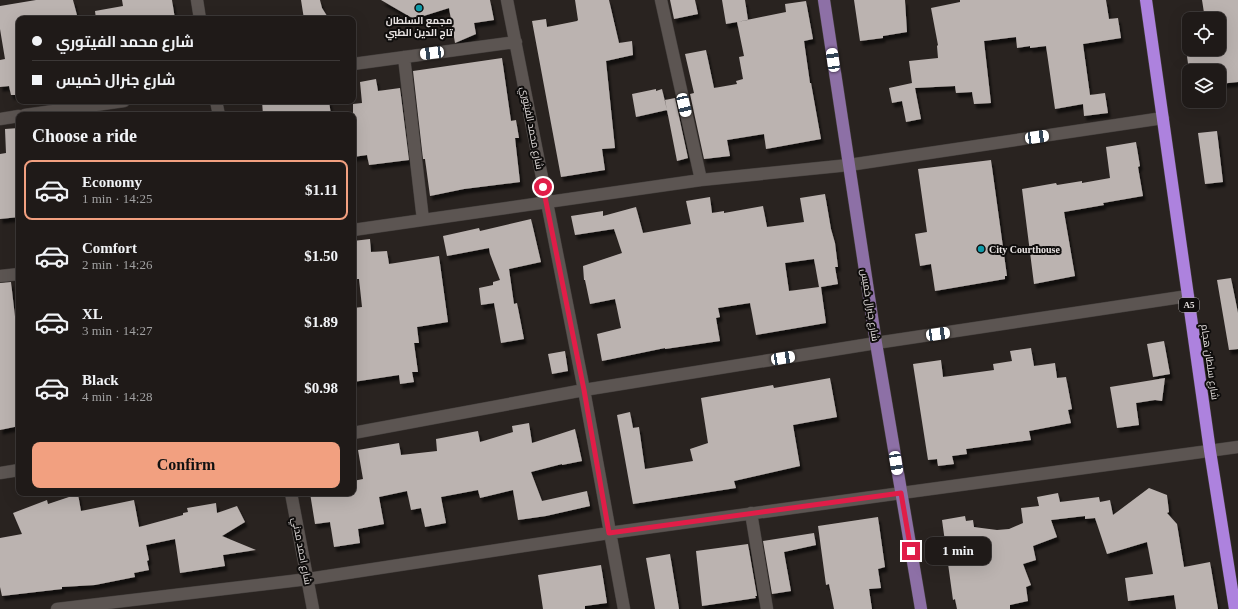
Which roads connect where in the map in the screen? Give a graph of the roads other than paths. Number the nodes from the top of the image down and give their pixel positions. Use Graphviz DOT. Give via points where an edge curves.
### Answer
graph roads {
  1 [pos="196,0"];
  2 [pos="507,0"];
  3 [pos="661,0"];
  4 [pos="824,0"];
  5 [pos="1146,0"];
  6 [pos="199,16"];
  7 [pos="516,42"];
  8 [pos="404,57"];
  9 [pos="356,64"];
  10 [pos="103,104"];
  11 [pos="46,112"];
  12 [pos="16,116"];
  13 [pos="0,118"];
  14 [pos="1163,118"];
  15 [pos="849,165"];
  16 [pos="701,180"];
  17 [pos="546,202"];
  18 [pos="423,220"];
  19 [pos="356,230"];
  20 [pos="16,274"];
  21 [pos="0,276"];
  22 [pos="1188,296"];
  23 [pos="876,343"];
  24 [pos="584,390"];
  25 [pos="356,432"];
  26 [pos="1238,447"];
  27 [pos="1210,451"];
  28 [pos="16,469"];
  29 [pos="0,473"];
  30 [pos="901,493"];
  31 [pos="292,496"];
  32 [pos="751,513"];
  33 [pos="609,533"];
  34 [pos="308,579"];
  35 [pos="57,609"];
  36 [pos="313,609"];
  37 [pos="624,609"];
  38 [pos="767,609"];
  39 [pos="921,609"];
  40 [pos="1235,609"];
  1 -- 6 [label="street"];
  2 -- 7 [label="street, شارع محمد الفيتوري"];
  3 -- 16 [label="street"];
  4 -- 15 [label="main road, شارع جنرال خميس"];
  5 -- 14 [label="highway, شارع سلطان هجام / A5"];
  7 -- 8 [label="street"];
  7 -- 17 [label="street, شارع محمد الفيتوري"];
  8 -- 9 [label="street"];
  8 -- 18 [label="street"];
  10 -- 11 [label="street"];
  12 -- 13 [label="street"];
  14 -- 15 [label="street"];
  14 -- 22 [label="highway, شارع سلطان هجام / A5"];
  15 -- 16 [label="street"];
  15 -- 23 [label="main road, شارع جنرال خميس"];
  16 -- 17 [label="street"];
  17 -- 18 [label="street"];
  17 -- 24 [label="street, شارع محمد الفيتوري"];
  18 -- 19 [label="street"];
  20 -- 21 [label="street"];
  22 -- 23 [label="street"];
  22 -- 27 [label="highway, شارع سلطان هجام / A5"];
  23 -- 24 [label="street"];
  23 -- 30 [label="main road, شارع جنرال خميس"];
  24 -- 25 [label="street"];
  24 -- 33 [label="street, شارع محمد الفيتوري"];
  26 -- 27 [label="street"];
  27 -- 30 [label="street"];
  27 -- 40 [label="highway, شارع سلطان هجام / A5"];
  28 -- 29 [label="street"];
  30 -- 32 [label="street"];
  30 -- 39 [label="main road, شارع جنرال خميس"];
  31 -- 34 [label="street, شارع احمد مدني"];
  32 -- 33 [label="street"];
  32 -- 38 [label="street"];
  33 -- 34 [label="street"];
  33 -- 37 [label="street, شارع محمد الفيتوري"];
  34 -- 35 [label="street"];
  34 -- 36 [label="street, شارع احمد مدني"];
}
